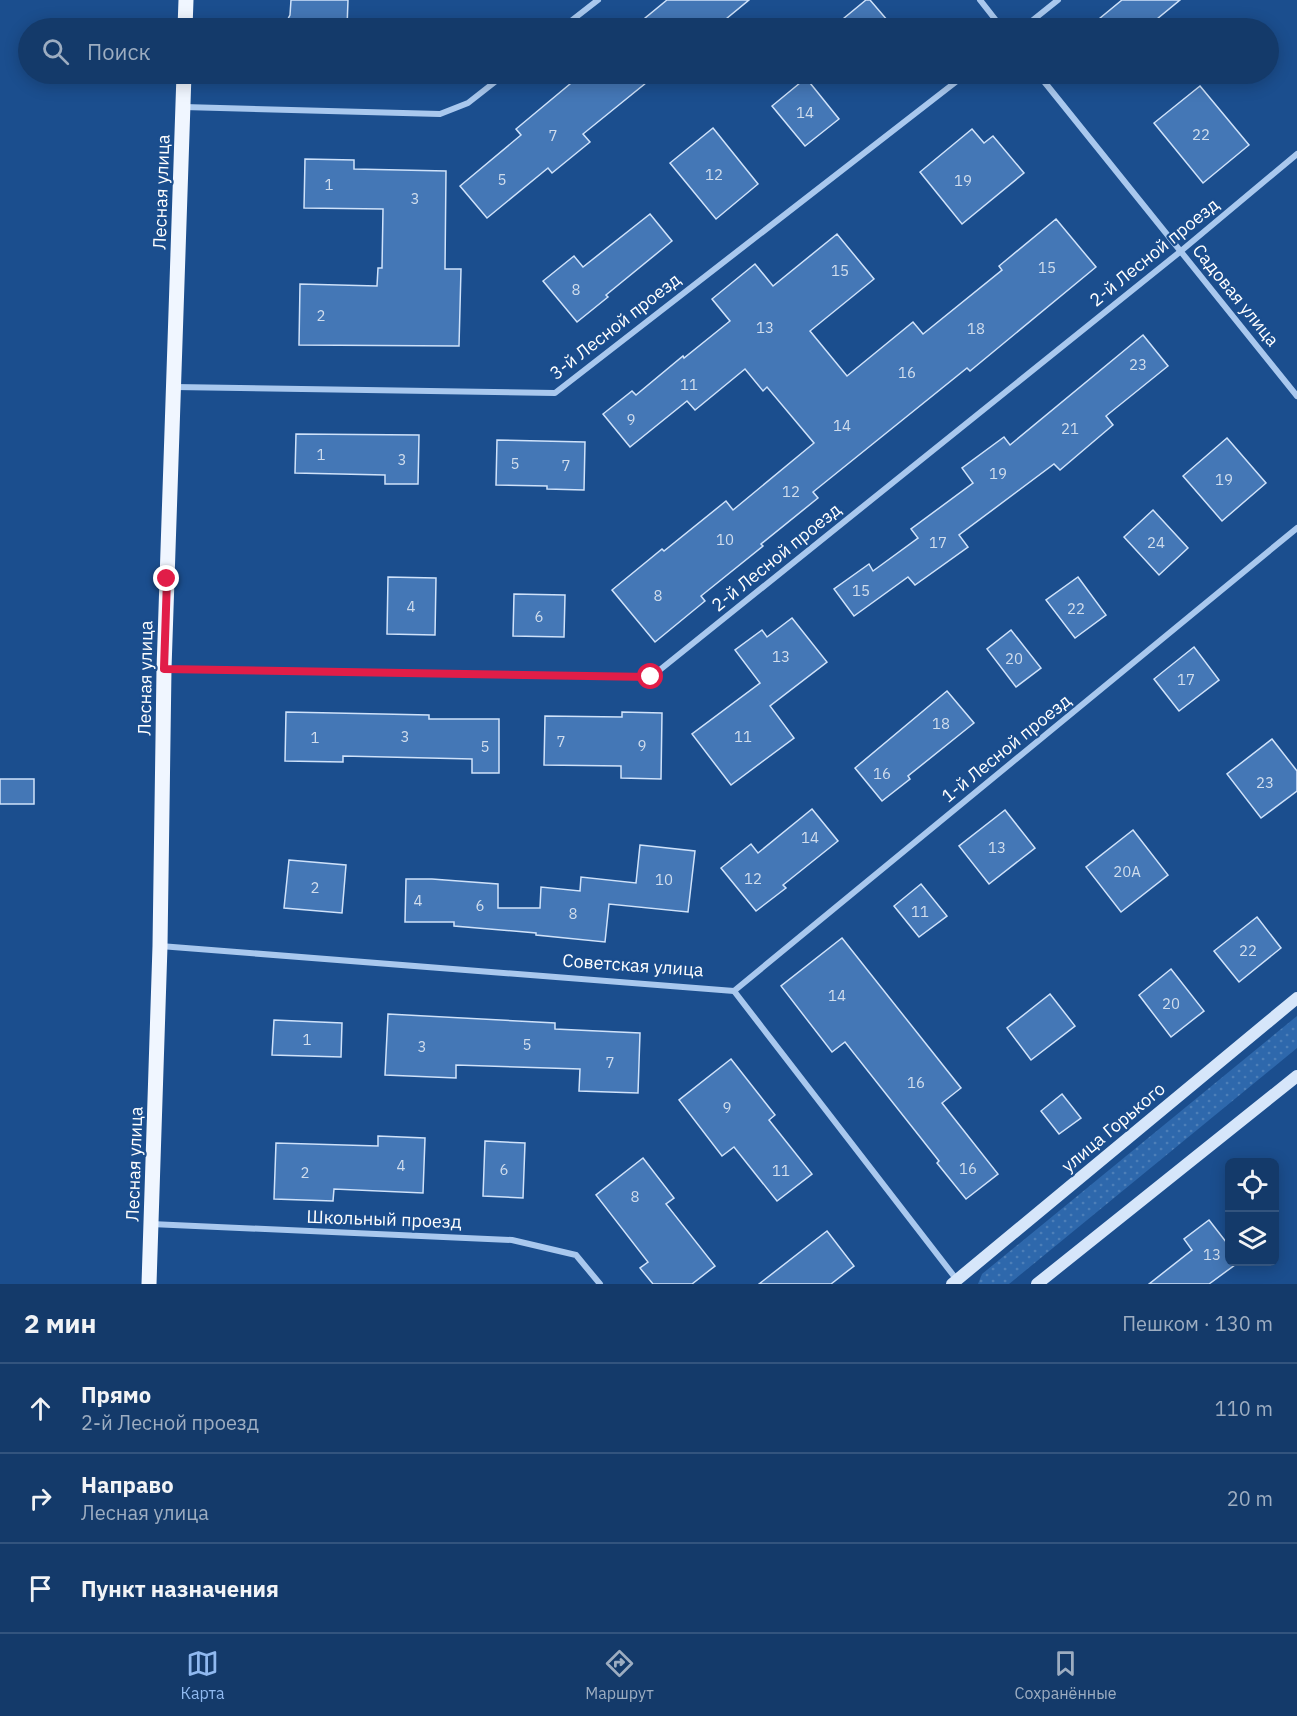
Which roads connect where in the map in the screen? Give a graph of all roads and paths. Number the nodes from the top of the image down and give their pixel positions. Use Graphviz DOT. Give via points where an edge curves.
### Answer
graph roads {
  1 [pos="186,0"];
  2 [pos="598,0"];
  3 [pos="980,0"];
  4 [pos="1058,0"];
  5 [pos="185,18"];
  6 [pos="575,18"];
  7 [pos="994,18"];
  8 [pos="1036,18"];
  9 [pos="184,84"];
  10 [pos="492,84"];
  11 [pos="953,84"];
  12 [pos="1046,84"];
  13 [pos="183,107"];
  14 [pos="1297,154"];
  15 [pos="1181,251"];
  16 [pos="174,387"];
  17 [pos="1297,396"];
  18 [pos="1297,528"];
  19 [pos="164,669"];
  20 [pos="160,946"];
  21 [pos="734,991"];
  22 [pos="1297,998"];
  23 [pos="1297,1076"];
  24 [pos="151,1224"];
  25 [pos="956,1283"];
  26 [pos="149,1284"];
  27 [pos="600,1284"];
  28 [pos="1037,1284"];
  1 -- 5 [label="main road"];
  2 -- 6 [label="street"];
  3 -- 7 [label="street"];
  4 -- 8 [label="street"];
  9 -- 13 [label="main road, Лесная улица"];
  10 -- 13 [label="street" via="468,103 440,114"];
  11 -- 16 [label="street, 3-й Лесной проезд" via="555,393"];
  12 -- 15 [label="street, Садовая улица"];
  13 -- 16 [label="main road, Лесная улица"];
  14 -- 15 [label="street, 2-й Лесной проезд"];
  15 -- 17 [label="street, Садовая улица"];
  15 -- 19 [label="street, 2-й Лесной проезд" via="651,677"];
  16 -- 19 [label="main road, Лесная улица"];
  18 -- 21 [label="street, 1-й Лесной проезд"];
  19 -- 20 [label="main road, Лесная улица"];
  20 -- 21 [label="street, Советская улица"];
  20 -- 24 [label="main road, Лесная улица"];
  21 -- 25 [label="street"];
  22 -- 25 [label="main road, улица Горького"];
  23 -- 28 [label="main road"];
  24 -- 26 [label="main road, Лесная улица"];
  24 -- 27 [label="street, Школьный проезд" via="513,1240 576,1256"];
}
